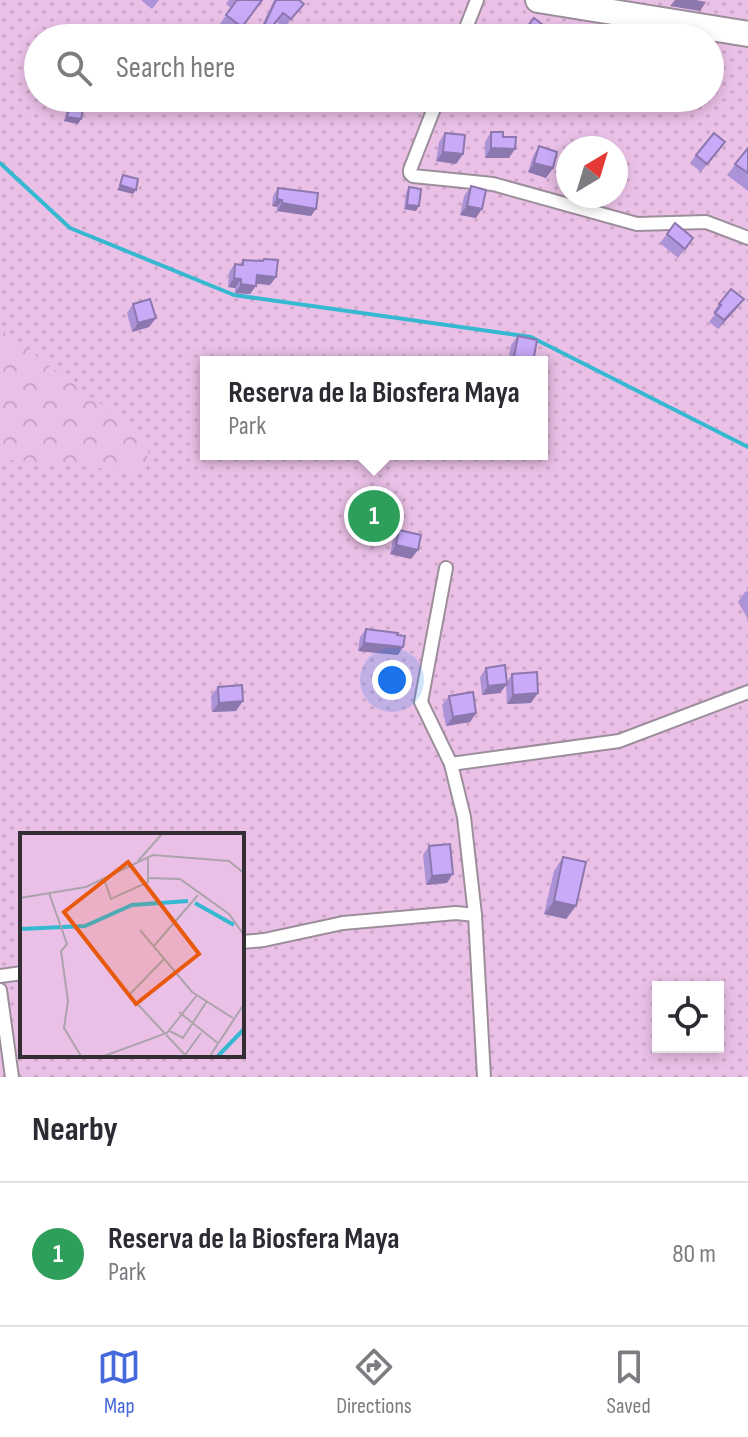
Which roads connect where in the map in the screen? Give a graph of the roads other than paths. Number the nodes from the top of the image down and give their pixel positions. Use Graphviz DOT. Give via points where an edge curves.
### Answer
graph roads {
  1 [pos="477,0"];
  2 [pos="538,0"];
  3 [pos="468,24"];
  4 [pos="686,24"];
  5 [pos="724,30"];
  6 [pos="748,34"];
  7 [pos="433,112"];
  8 [pos="748,238"];
  9 [pos="446,568"];
  10 [pos="748,692"];
  11 [pos="451,764"];
  12 [pos="475,915"];
  13 [pos="244,942"];
  14 [pos="20,973"];
  15 [pos="0,976"];
  16 [pos="0,990"];
  17 [pos="12,1077"];
  18 [pos="484,1077"];
  1 -- 3 [label="street"];
  2 -- 4 [label="highway"];
  5 -- 6 [label="highway"];
  7 -- 8 [label="street" via="410,170 413,176 493,184 637,224 706,222"];
  9 -- 11 [label="street" via="421,702"];
  10 -- 11 [label="street" via="619,741"];
  11 -- 12 [label="street" via="464,817"];
  12 -- 13 [label="street" via="343,923"];
  12 -- 18 [label="street"];
  14 -- 15 [label="street"];
  16 -- 17 [label="street"];
}
